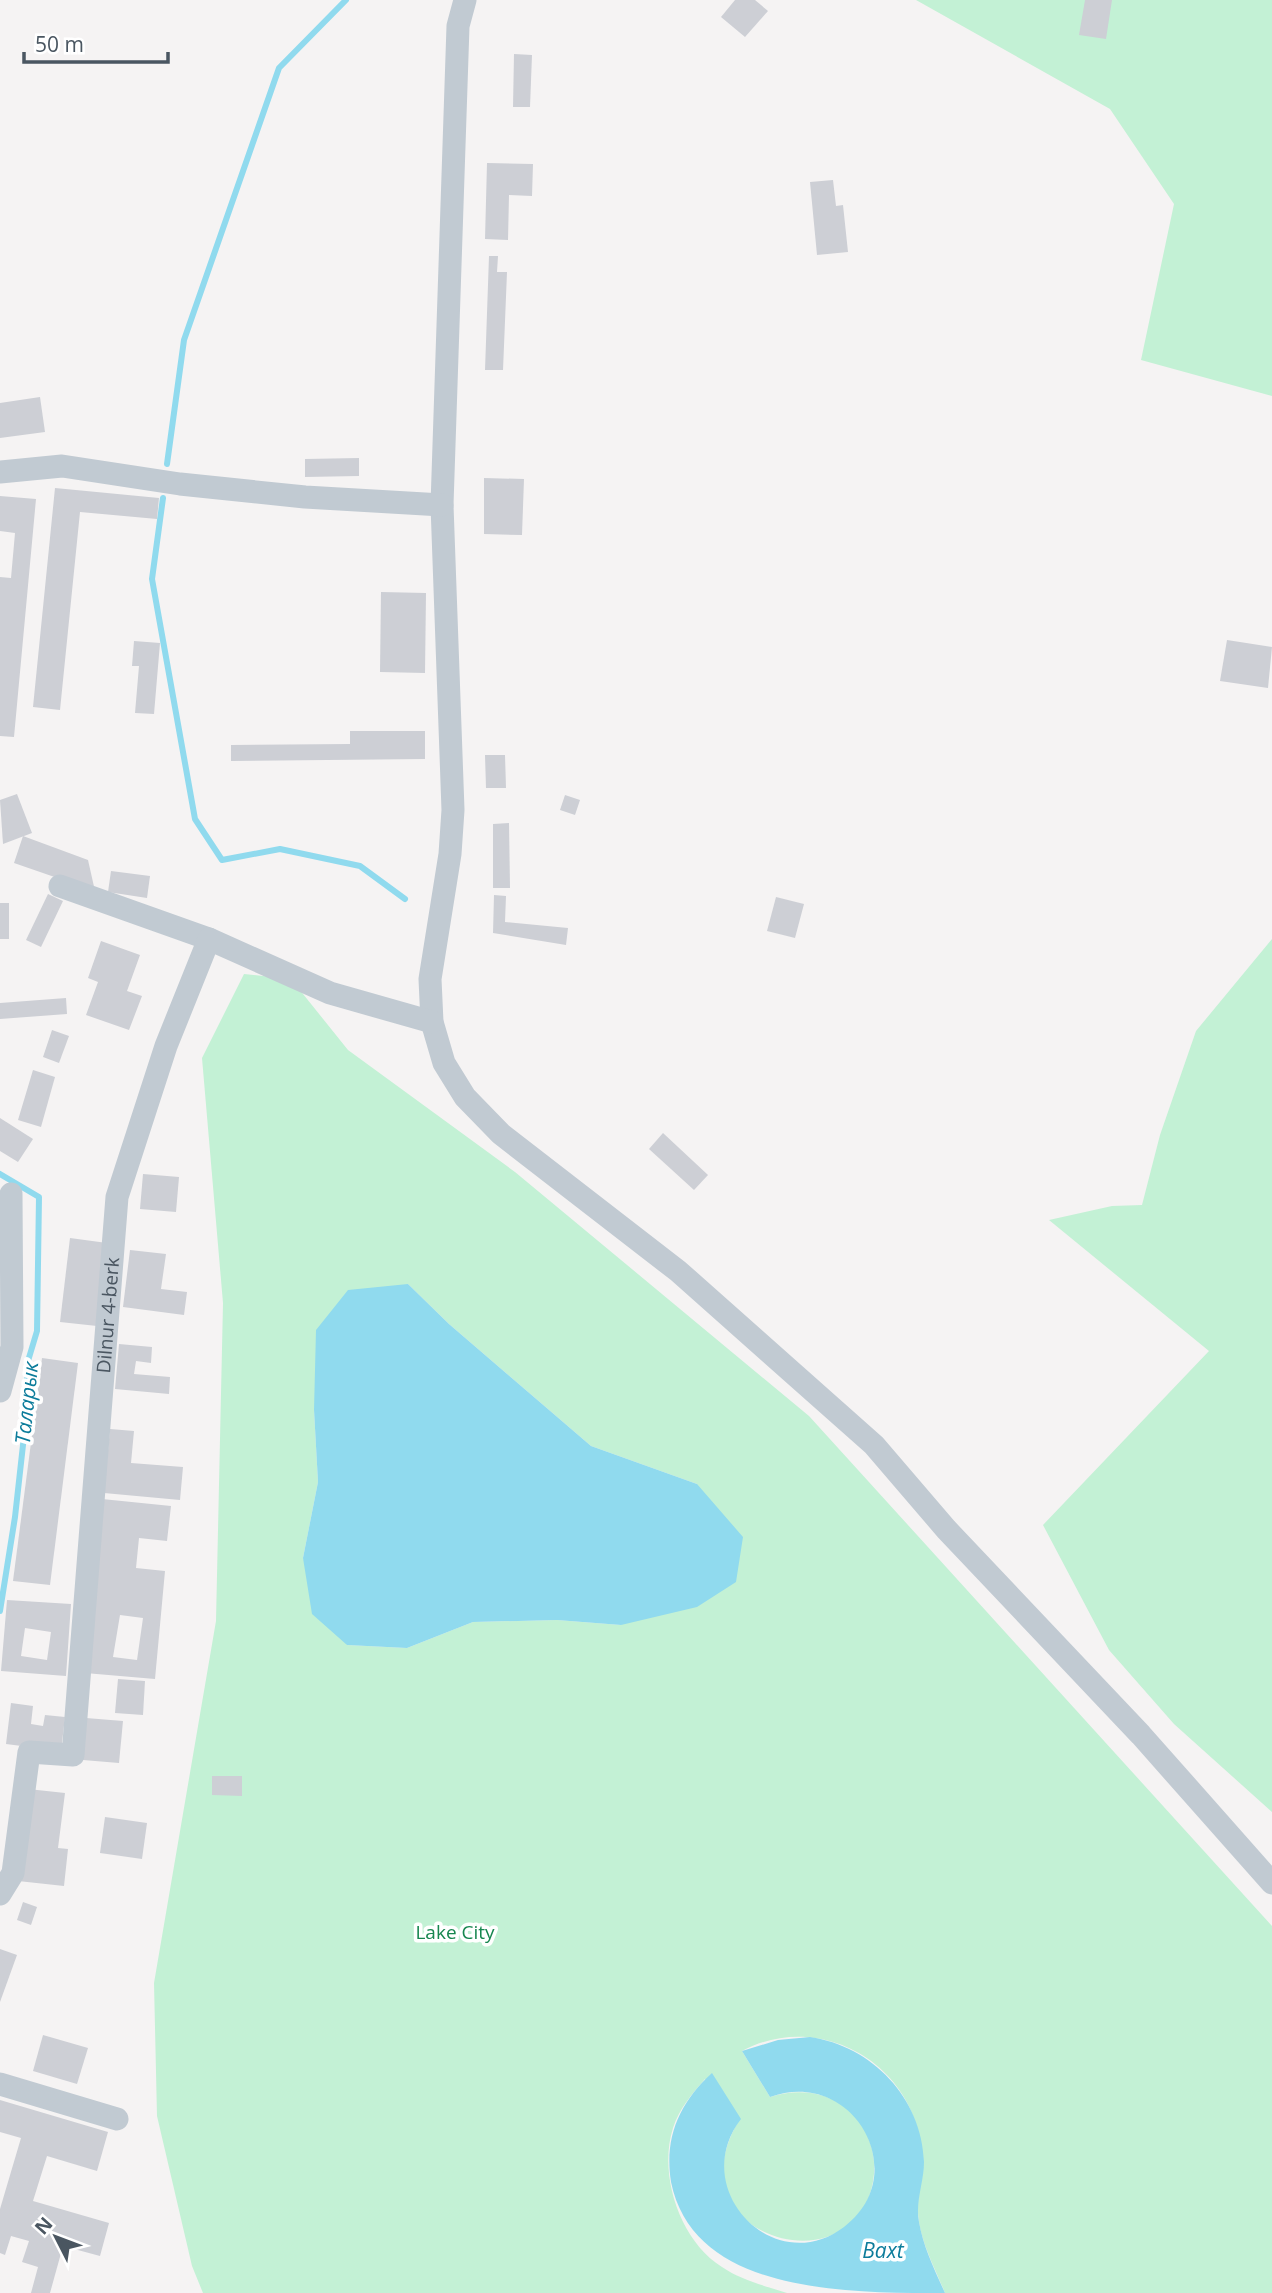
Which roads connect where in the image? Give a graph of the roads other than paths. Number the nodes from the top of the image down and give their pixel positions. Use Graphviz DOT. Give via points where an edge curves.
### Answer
graph roads {
  1 [pos="465,0"];
  2 [pos="0,472"];
  3 [pos="442,505"];
  4 [pos="60,886"];
  5 [pos="209,939"];
  6 [pos="432,1022"];
  7 [pos="11,1194"];
  8 [pos="0,1391"];
  9 [pos="1272,1884"];
  10 [pos="0,1894"];
  11 [pos="0,2084"];
  12 [pos="117,2119"];
  1 -- 3 [label="street" via="458,26"];
  2 -- 3 [label="street" via="62,466 305,497"];
  3 -- 6 [label="street" via="453,810 430,979"];
  4 -- 5 [label="street"];
  5 -- 6 [label="street" via="330,993"];
  5 -- 10 [label="street, Dilnur 4-berk" via="166,1046 117,1197 73,1755 29,1752 13,1873"];
  6 -- 9 [label="street" via="444,1063 465,1097 501,1134 678,1271 874,1445 946,1529 1151,1745"];
  7 -- 8 [label="street" via="12,1347"];
  11 -- 12 [label="street"];
}
